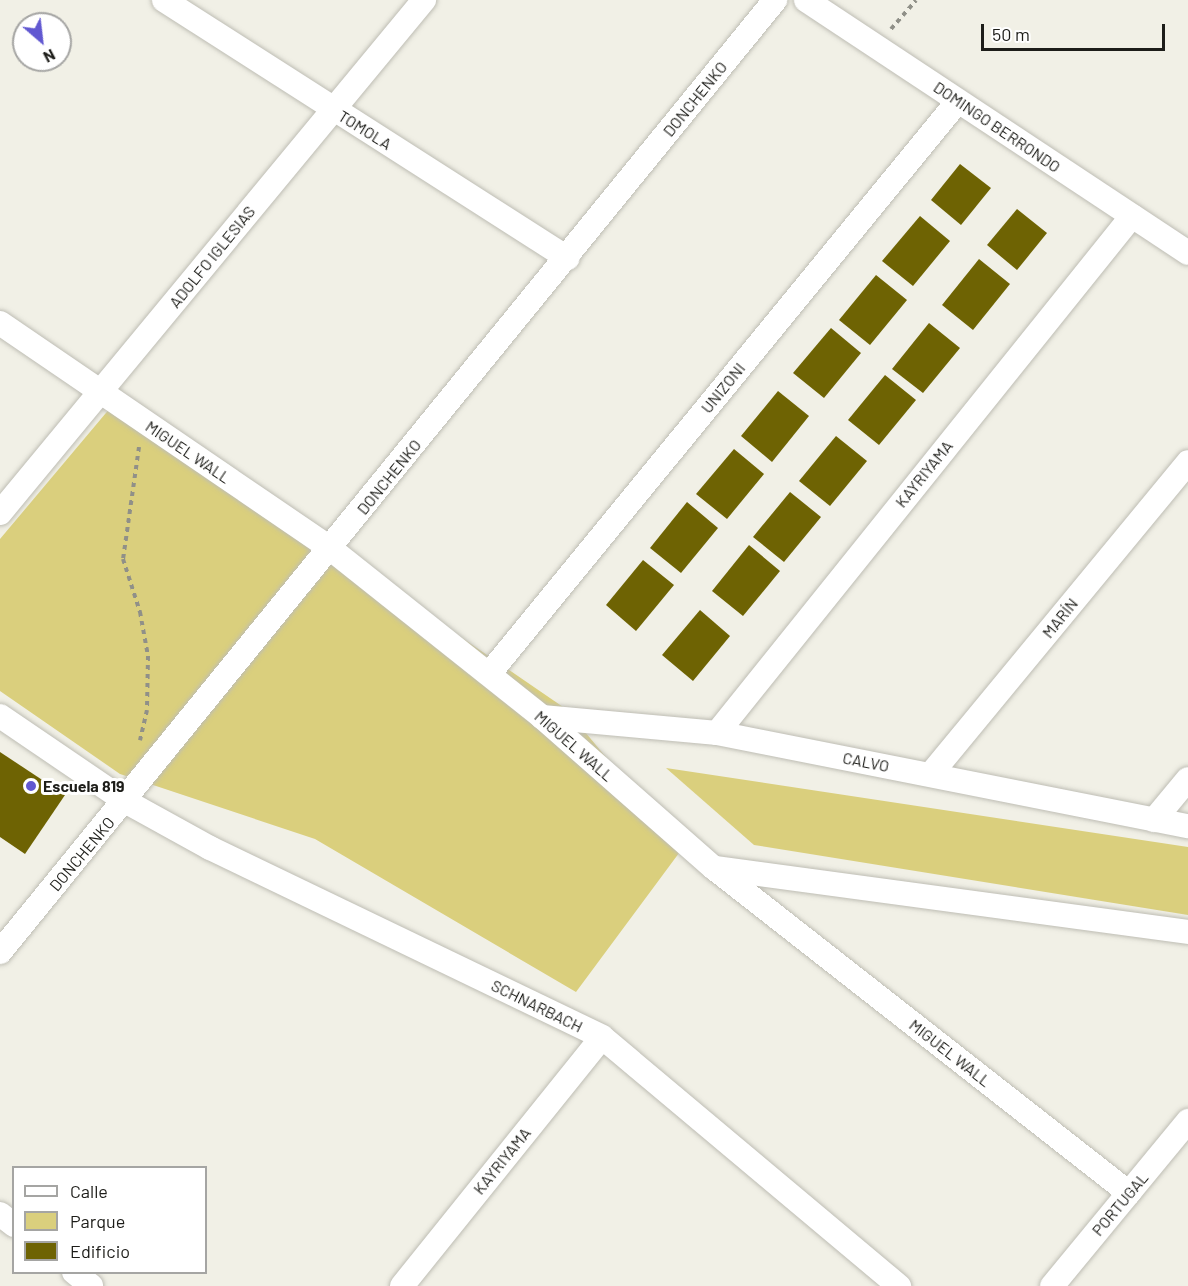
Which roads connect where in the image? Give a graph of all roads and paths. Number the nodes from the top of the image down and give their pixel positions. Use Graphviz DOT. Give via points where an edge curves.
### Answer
graph roads {
  1 [pos="164,0"];
  2 [pos="424,0"];
  3 [pos="775,0"];
  4 [pos="806,0"];
  5 [pos="916,0"];
  6 [pos="876,46"];
  7 [pos="958,101"];
  8 [pos="334,110"];
  9 [pos="1132,216"];
  10 [pos="1188,253"];
  11 [pos="567,258"];
  12 [pos="0,323"];
  13 [pos="101,392"];
  14 [pos="133,439"];
  15 [pos="1188,462"];
  16 [pos="0,513"];
  17 [pos="331,549"];
  18 [pos="489,675"];
  19 [pos="0,716"];
  20 [pos="542,717"];
  21 [pos="717,733"];
  22 [pos="139,744"];
  23 [pos="931,774"];
  24 [pos="1188,779"];
  25 [pos="125,801"];
  26 [pos="1154,820"];
  27 [pos="1188,826"];
  28 [pos="714,868"];
  29 [pos="1188,932"];
  30 [pos="0,952"];
  31 [pos="602,1037"];
  32 [pos="1188,1121"];
  33 [pos="1130,1193"];
  34 [pos="76,1274"];
  35 [pos="91,1286"];
  36 [pos="402,1286"];
  37 [pos="899,1286"];
  38 [pos="1052,1286"];
  1 -- 8 [label="street, TOMOLA"];
  2 -- 8 [label="street, ADOLFO IGLESIAS"];
  3 -- 11 [label="street, DONCHENKO"];
  4 -- 6 [label="street, DOMINGO BERRONDO"];
  5 -- 6 [label="path"];
  6 -- 7 [label="street, DOMINGO BERRONDO"];
  7 -- 9 [label="street, DOMINGO BERRONDO"];
  7 -- 18 [label="street, UNIZONI"];
  8 -- 11 [label="street, TOMOLA"];
  8 -- 13 [label="street, ADOLFO IGLESIAS"];
  9 -- 10 [label="street, DOMINGO BERRONDO"];
  9 -- 21 [label="street, KAYRIYAMA"];
  11 -- 17 [label="street, DONCHENKO"];
  12 -- 13 [label="street, MIGUEL WALL"];
  13 -- 16 [label="street, ADOLFO IGLESIAS"];
  13 -- 17 [label="street, MIGUEL WALL"];
  14 -- 22 [label="path" via="140,448 123,559 140,612 148,656 147,710"];
  15 -- 23 [label="street, MARÍN"];
  17 -- 18 [label="street, MIGUEL WALL"];
  17 -- 25 [label="street, DONCHENKO"];
  18 -- 20 [label="street, MIGUEL WALL"];
  19 -- 25 [label="street, SCHNARBACH"];
  20 -- 21 [label="street, CALVO"];
  20 -- 28 [label="street, MIGUEL WALL"];
  21 -- 23 [label="street, CALVO"];
  23 -- 26 [label="street, CALVO"];
  24 -- 26 [label="street"];
  25 -- 30 [label="street, DONCHENKO"];
  25 -- 31 [label="street, SCHNARBACH" via="210,848"];
  26 -- 27 [label="street, CALVO"];
  28 -- 29 [label="street"];
  28 -- 33 [label="street, MIGUEL WALL"];
  31 -- 36 [label="street, KAYRIYAMA"];
  31 -- 37 [label="street, SCHNARBACH"];
  32 -- 33 [label="street, PORTUGAL"];
  33 -- 38 [label="street, PORTUGAL"];
  34 -- 35 [label="street"];
}
